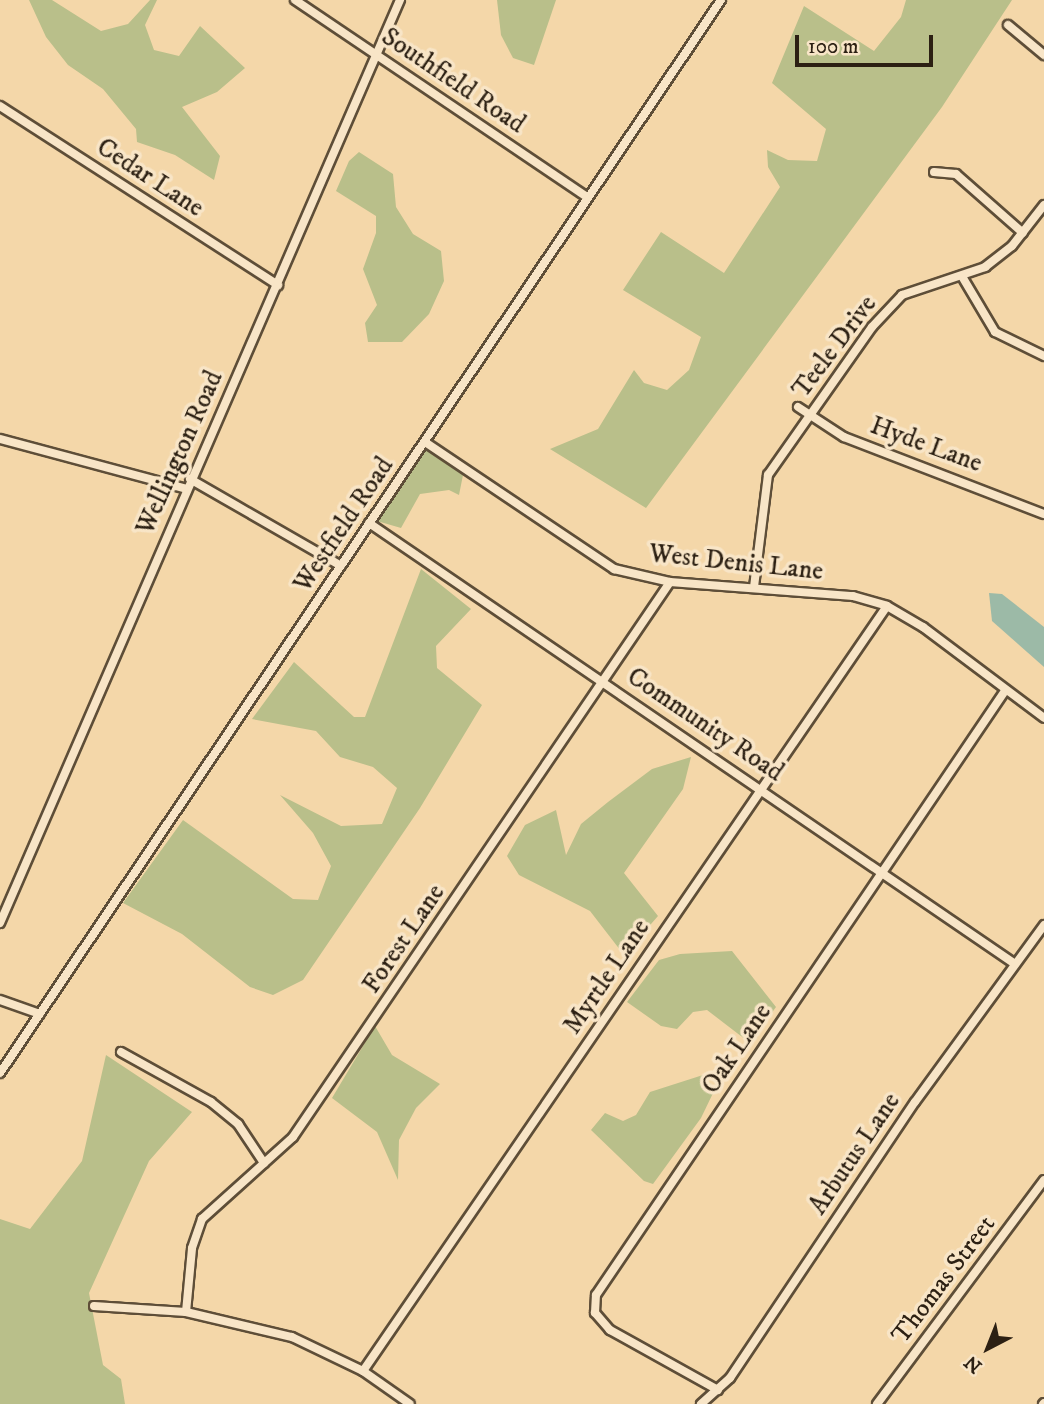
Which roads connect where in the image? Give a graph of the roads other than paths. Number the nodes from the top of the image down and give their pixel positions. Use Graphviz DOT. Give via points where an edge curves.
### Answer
graph roads {
  1 [pos="295,0"];
  2 [pos="400,0"];
  3 [pos="722,0"];
  4 [pos="1008,25"];
  5 [pos="378,55"];
  6 [pos="1044,55"];
  7 [pos="0,106"];
  8 [pos="934,172"];
  9 [pos="587,197"];
  10 [pos="1044,205"];
  11 [pos="1023,233"];
  12 [pos="963,278"];
  13 [pos="278,285"];
  14 [pos="1044,356"];
  15 [pos="799,407"];
  16 [pos="809,415"];
  17 [pos="0,439"];
  18 [pos="425,442"];
  19 [pos="190,479"];
  20 [pos="186,489"];
  21 [pos="1044,514"];
  22 [pos="369,523"];
  23 [pos="341,566"];
  24 [pos="670,582"];
  25 [pos="754,587"];
  26 [pos="887,606"];
  27 [pos="604,682"];
  28 [pos="1005,691"];
  29 [pos="1044,718"];
  30 [pos="761,789"];
  31 [pos="882,872"];
  32 [pos="0,923"];
  33 [pos="1044,925"];
  34 [pos="1015,964"];
  35 [pos="0,1000"];
  36 [pos="40,1014"];
  37 [pos="121,1052"];
  38 [pos="0,1073"];
  39 [pos="264,1163"];
  40 [pos="1044,1180"];
  41 [pos="94,1306"];
  42 [pos="187,1312"];
  43 [pos="363,1371"];
  44 [pos="719,1390"];
  45 [pos="410,1404"];
  46 [pos="701,1404"];
  47 [pos="877,1404"];
  1 -- 5 [label="street, Southfield Road"];
  2 -- 5 [label="street, Wellington Road"];
  3 -- 9 [label="street, Westfield Road"];
  4 -- 6 [label="street"];
  5 -- 9 [label="street, Southfield Road"];
  5 -- 13 [label="street, Wellington Road"];
  7 -- 13 [label="street, Cedar Lane"];
  8 -- 11 [label="street" via="956,174"];
  9 -- 18 [label="street, Westfield Road"];
  10 -- 11 [label="street, Teele Drive"];
  11 -- 12 [label="street, Teele Drive" via="985,267"];
  12 -- 14 [label="street" via="995,332"];
  12 -- 16 [label="street, Teele Drive" via="902,295 872,327"];
  13 -- 19 [label="street, Wellington Road"];
  15 -- 16 [label="street, Hyde Lane"];
  16 -- 21 [label="street, Hyde Lane" via="844,438"];
  16 -- 25 [label="street, Teele Drive" via="768,475"];
  17 -- 20 [label="street"];
  18 -- 22 [label="street, Westfield Road"];
  18 -- 24 [label="street, West Denis Lane" via="602,562"];
  19 -- 20 [label="street, Wellington Road"];
  19 -- 23 [label="street"];
  20 -- 32 [label="street, Wellington Road"];
  22 -- 23 [label="street, Westfield Road"];
  22 -- 27 [label="street, Community Road"];
  23 -- 36 [label="street, Westfield Road"];
  24 -- 25 [label="street, West Denis Lane"];
  24 -- 27 [label="street, Forest Lane"];
  25 -- 26 [label="street, West Denis Lane" via="853,596"];
  26 -- 28 [label="street, West Denis Lane" via="923,627"];
  26 -- 30 [label="street, Myrtle Lane"];
  27 -- 30 [label="street, Community Road"];
  27 -- 39 [label="street, Forest Lane" via="293,1137"];
  28 -- 29 [label="street, West Denis Lane"];
  28 -- 31 [label="street, Oak Lane"];
  30 -- 31 [label="street, Community Road"];
  30 -- 43 [label="street, Myrtle Lane"];
  31 -- 34 [label="street, Community Road"];
  31 -- 44 [label="street, Oak Lane" via="596,1295 595,1314 610,1331"];
  33 -- 34 [label="street, Arbutus Lane"];
  34 -- 44 [label="street, Arbutus Lane"];
  35 -- 36 [label="street"];
  36 -- 38 [label="street, Westfield Road"];
  37 -- 39 [label="street" via="211,1102 238,1124"];
  39 -- 42 [label="street, Forest Lane" via="202,1219 192,1248"];
  40 -- 47 [label="street, Thomas Street"];
  41 -- 42 [label="street"];
  42 -- 43 [label="street" via="292,1337"];
  43 -- 45 [label="street"];
  44 -- 46 [label="street, Arbutus Lane"];
}
